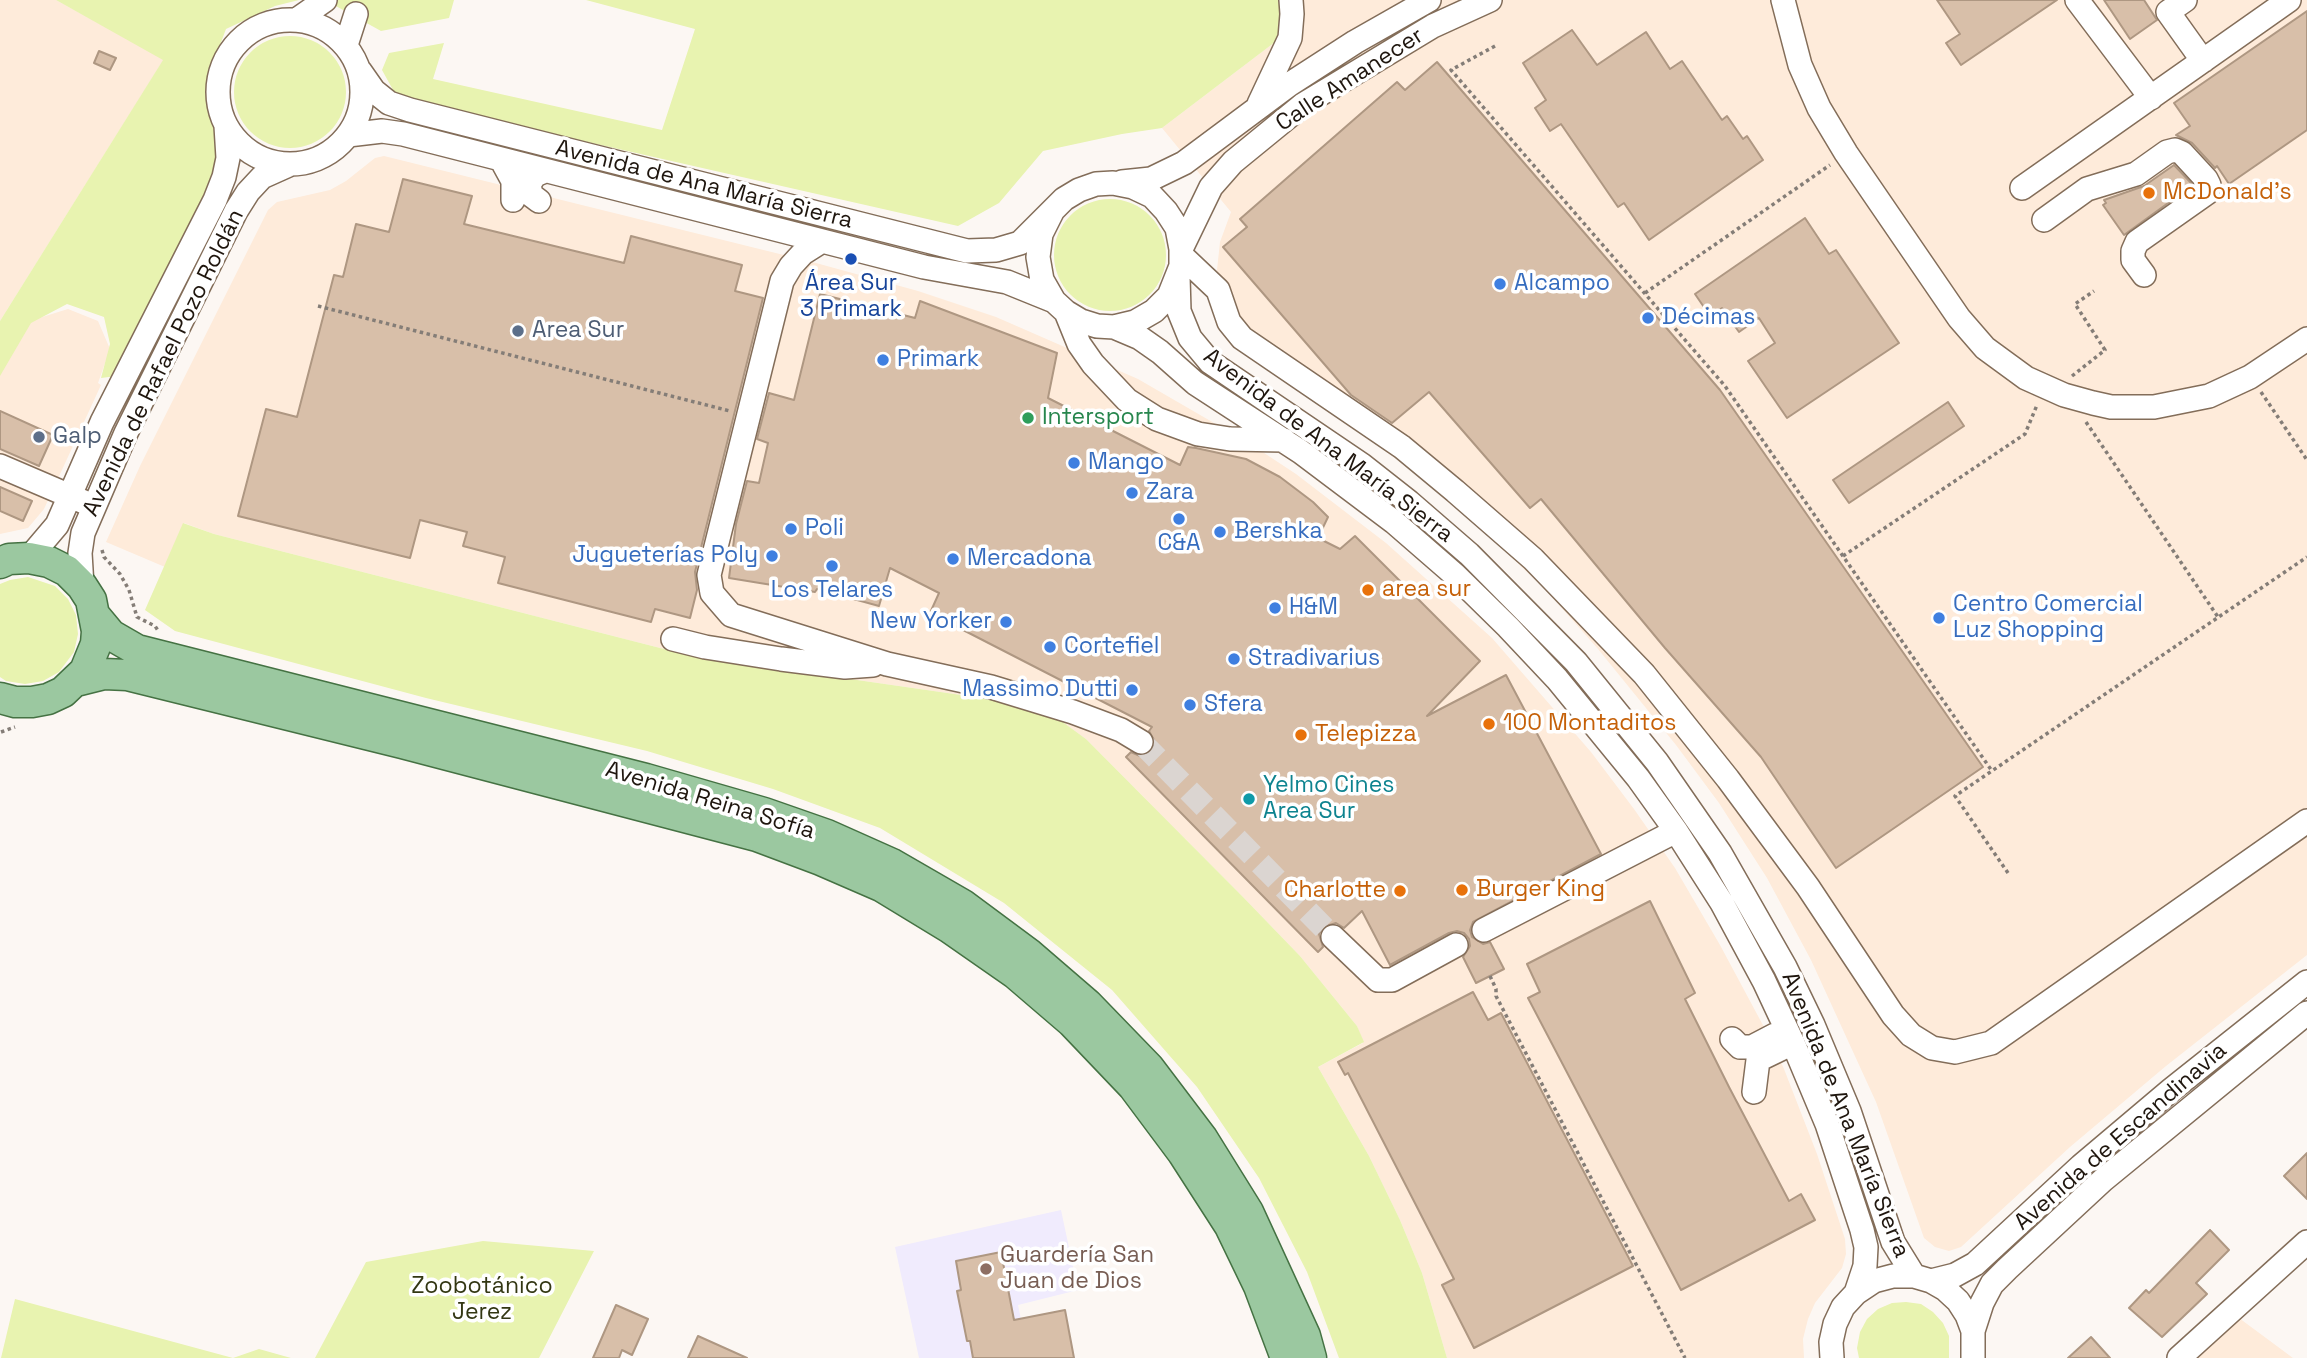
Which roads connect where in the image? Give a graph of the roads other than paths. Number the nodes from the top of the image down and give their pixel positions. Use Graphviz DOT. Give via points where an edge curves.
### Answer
graph roads {
  1 [pos="325,0"];
  2 [pos="1291,0"];
  3 [pos="1429,0"];
  4 [pos="1490,0"];
  5 [pos="1783,0"];
  6 [pos="2077,0"];
  7 [pos="2185,0"];
  8 [pos="2289,0"];
  9 [pos="356,14"];
  10 [pos="298,19"];
  11 [pos="346,45"];
  12 [pos="2203,61"];
  13 [pos="360,71"];
  14 [pos="2151,99"];
  15 [pos="1256,110"];
  16 [pos="226,126"];
  17 [pos="348,135"];
  18 [pos="500,159"];
  19 [pos="291,164"];
  20 [pos="545,171"];
  21 [pos="1113,183"];
  22 [pos="2022,188"];
  23 [pos="513,200"];
  24 [pos="539,201"];
  25 [pos="1052,212"];
  26 [pos="2044,220"];
  27 [pos="822,241"];
  28 [pos="1180,260"];
  29 [pos="2144,275"];
  30 [pos="1060,306"];
  31 [pos="1114,327"];
  32 [pos="2307,339"];
  33 [pos="1284,440"];
  34 [pos="0,466"];
  35 [pos="69,496"];
  36 [pos="93,506"];
  37 [pos="29,558"];
  38 [pos="0,562"];
  39 [pos="82,586"];
  40 [pos="96,617"];
  41 [pos="673,639"];
  42 [pos="887,664"];
  43 [pos="76,681"];
  44 [pos="5,704"];
  45 [pos="1141,742"];
  46 [pos="2307,821"];
  47 [pos="1676,831"];
  48 [pos="1484,930"];
  49 [pos="1333,937"];
  50 [pos="1456,945"];
  51 [pos="2307,982"];
  52 [pos="2307,1013"];
  53 [pos="1790,1036"];
  54 [pos="1732,1039"];
  55 [pos="1754,1093"];
  56 [pos="2307,1241"];
  57 [pos="1923,1279"];
  58 [pos="1856,1293"];
  59 [pos="1973,1331"];
  60 [pos="1286,1358"];
  61 [pos="1311,1358"];
  62 [pos="1832,1358"];
  63 [pos="1973,1358"];
  64 [pos="2179,1358"];
  1 -- 10 [label="street"];
  2 -- 15 [label="street" via="1290,38"];
  3 -- 15 [label="street, Calle Amanecer" via="1355,42"];
  4 -- 28 [label="street, Calle Amanecer" via="1433,26 1304,104 1233,162 1211,187"];
  5 -- 32 [label="street" via="1800,65 1846,153 1959,317 1985,348 2026,378 2064,395 2111,407 2154,407 2209,396 2250,377"];
  6 -- 14 [label="street"];
  7 -- 12 [label="street" via="2168,12"];
  8 -- 12 [label="street"];
  9 -- 11 [label="street"];
  10 -- 11 [label="street" via="316,23"];
  10 -- 16 [label="street" via="259,26 230,51 217,88"];
  11 -- 13 [label="street"];
  12 -- 14 [label="street"];
  13 -- 17 [label="street" via="361,104"];
  13 -- 25 [label="street, Avenida de Ana María Sierra" via="389,103 410,110 967,251 1020,243"];
  14 -- 22 [label="street"];
  15 -- 21 [label="street, Calle Amanecer" via="1184,163 1151,179"];
  16 -- 19 [label="street" via="246,150 275,163"];
  16 -- 35 [label="street, Avenida de Rafael Pozo Roldán" via="225,177"];
  17 -- 18 [label="street, Avenida de Ana María Sierra" via="382,131"];
  17 -- 19 [label="street" via="323,156"];
  18 -- 20 [label="street, Avenida de Ana María Sierra"];
  18 -- 23 [label="street" via="513,181"];
  19 -- 36 [label="street, Avenida de Rafael Pozo Roldán" via="262,177 236,211"];
  20 -- 24 [label="street" via="528,184"];
  20 -- 27 [label="street, Avenida de Ana María Sierra"];
  21 -- 25 [label="street, Avenida de Ana María Sierra" via="1079,190"];
  21 -- 28 [label="street, Avenida de Ana María Sierra" via="1152,196 1166,211 1177,228"];
  25 -- 30 [label="street, Avenida de Ana María Sierra" via="1041,234 1038,257 1042,280"];
  26 -- 29 [label="street" via="2087,189 2136,173 2167,152 2182,153 2206,179 2208,192 2137,242 2133,260"];
  27 -- 30 [label="street, Avenida de Ana María Sierra" via="1007,282"];
  27 -- 42 [label="street" via="797,260 782,281 709,575 712,593 731,615"];
  28 -- 31 [label="street, Avenida de Ana María Sierra" via="1169,296 1154,312"];
  28 -- 46 [label="street" via="1208,278 1242,338 1402,447 1455,491 1532,559 1644,674 1808,887 1893,1015 1911,1035 1932,1048 1955,1052 1991,1043"];
  28 -- 57 [label="street, Avenida de Ana María Sierra" via="1179,311 1190,338 1210,362 1362,465 1469,554 1576,662 1657,762 1720,853 1785,967 1849,1111 1893,1242"];
  30 -- 31 [label="street, Avenida de Ana María Sierra" via="1081,321"];
  30 -- 33 [label="street" via="1093,364 1128,400 1157,419 1198,434"];
  31 -- 33 [label="street, Avenida de Ana María Sierra" via="1140,338 1195,383"];
  33 -- 47 [label="street, Avenida de Ana María Sierra" via="1394,522 1508,627 1593,720"];
  34 -- 35 [label="street"];
  35 -- 36 [label="street"];
  35 -- 37 [label="street, Avenida de Rafael Pozo Roldán" via="57,524"];
  36 -- 39 [label="street, Avenida de Rafael Pozo Roldán" via="80,553"];
  37 -- 38 [label="main road"];
  37 -- 39 [label="main road" via="58,566"];
  39 -- 40 [label="main road"];
  40 -- 43 [label="main road" via="91,658"];
  40 -- 61 [label="main road, Avenida Reina Sofía" via="111,635 157,656 764,813 892,864 963,905 1087,1004 1149,1068 1202,1138 1248,1212"];
  41 -- 42 [label="street" via="845,667"];
  42 -- 45 [label="street" via="1003,690 1121,730"];
  43 -- 44 [label="main road" via="48,699"];
  43 -- 60 [label="main road, Avenida Reina Sofía" via="104,674 127,675 428,750 757,836 881,886 1016,974 1072,1022 1133,1086 1230,1226"];
  47 -- 48 [label="street"];
  47 -- 53 [label="street, Avenida de Ana María Sierra" via="1722,903"];
  49 -- 50 [label="street" via="1378,980 1392,980"];
  51 -- 57 [label="street, Avenida de Escandinavia" via="2081,1166 1975,1264 1955,1275"];
  52 -- 59 [label="street, Avenida de Escandinavia" via="2103,1180 2007,1269 1992,1284"];
  53 -- 54 [label="street" via="1752,1047 1740,1047"];
  53 -- 55 [label="street" via="1758,1060"];
  53 -- 58 [label="street, Avenida de Ana María Sierra" via="1827,1124 1862,1230 1865,1266"];
  56 -- 64 [label="street"];
  57 -- 58 [label="street, Avenida de Escandinavia" via="1894,1276 1874,1281"];
  57 -- 59 [label="street, Avenida de Escandinavia" via="1958,1301"];
  58 -- 62 [label="street, Avenida de Escandinavia" via="1835,1324"];
  59 -- 63 [label="street, Avenida de Escandinavia"];
}
